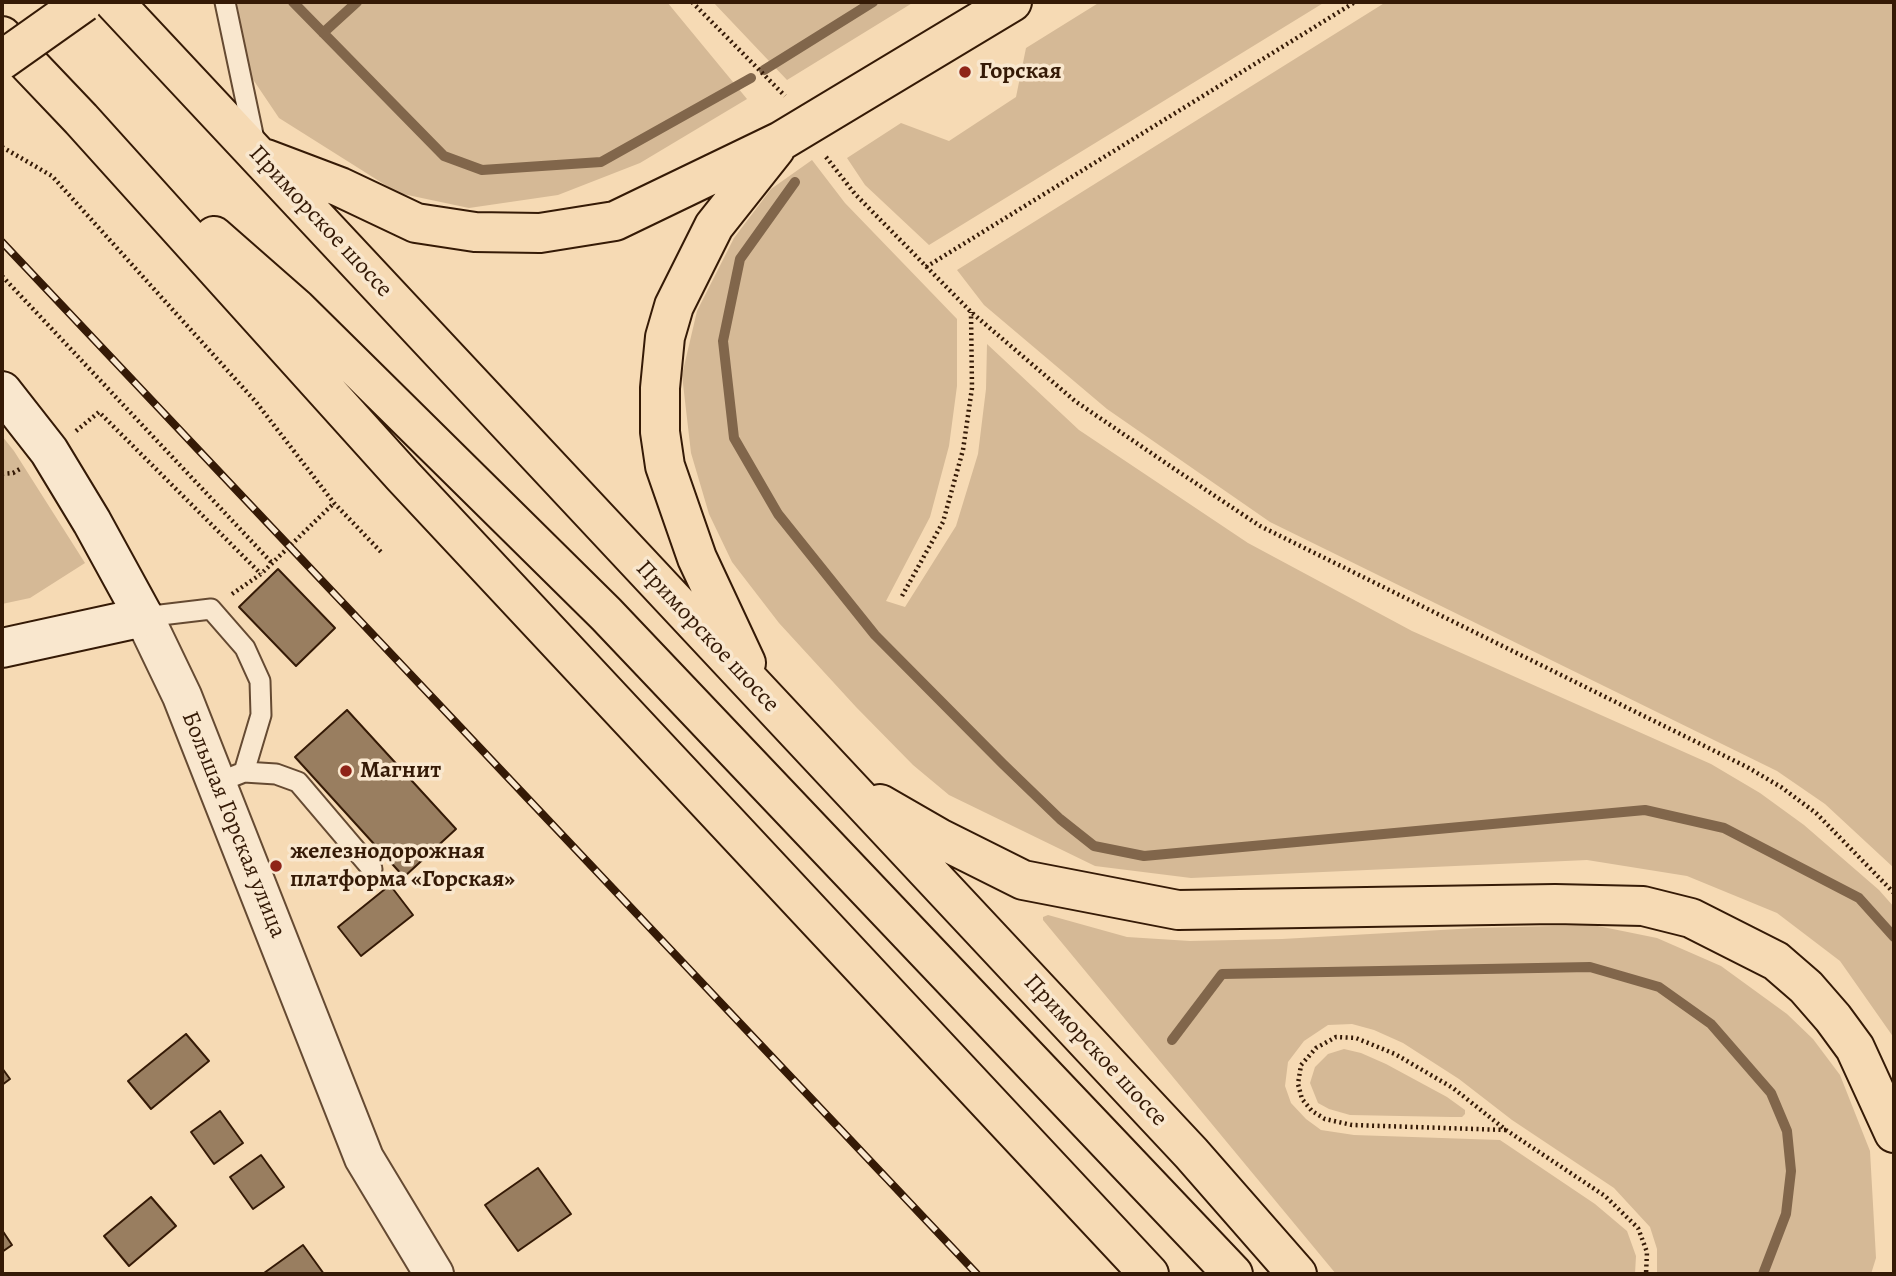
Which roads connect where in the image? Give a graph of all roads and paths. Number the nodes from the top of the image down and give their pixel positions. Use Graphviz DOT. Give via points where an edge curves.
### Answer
graph roads {
  1 [pos="84,2"];
  2 [pos="114,2"];
  3 [pos="225,2"];
  4 [pos="692,2"];
  5 [pos="1012,2"];
  6 [pos="1355,2"];
  7 [pos="2,36"];
  8 [pos="2,60"];
  9 [pos="787,99"];
  10 [pos="81,119"];
  11 [pos="781,141"];
  12 [pos="2,147"];
  13 [pos="824,155"];
  14 [pos="257,156"];
  15 [pos="926,267"];
  16 [pos="2,276"];
  17 [pos="971,312"];
  18 [pos="2,391"];
  19 [pos="72,434"];
  20 [pos="334,503"];
  21 [pos="381,552"];
  22 [pos="272,563"];
  23 [pos="261,574"];
  24 [pos="902,596"];
  25 [pos="212,609"];
  26 [pos="144,617"];
  27 [pos="2,648"];
  28 [pos="760,694"];
  29 [pos="231,778"];
  30 [pos="844,783"];
  31 [pos="372,869"];
  32 [pos="1894,893"];
  33 [pos="1506,1130"];
  34 [pos="1894,1133"];
  35 [pos="434,1274"];
  36 [pos="1149,1274"];
  37 [pos="1233,1274"];
  38 [pos="1297,1274"];
  39 [pos="1646,1274"];
  1 -- 8 [label="highway, bridge"];
  2 -- 14 [label="highway, Приморское шоссе"];
  3 -- 14 [label="lane"];
  4 -- 9 [label="path"];
  5 -- 11 [label="highway"];
  6 -- 15 [label="path"];
  7 -- 10 [label="highway"];
  10 -- 36 [label="highway" via="403,477"];
  10 -- 37 [label="highway" via="296,308 606,614"];
  11 -- 14 [label="highway" via="615,221 540,233 475,232 416,222"];
  11 -- 28 [label="highway" via="714,226 685,283 665,337 660,388 665,466 697,558"];
  12 -- 20 [label="path" via="52,176 256,401"];
  13 -- 15 [label="path"];
  14 -- 28 [label="highway, Приморское шоссе"];
  15 -- 17 [label="path"];
  16 -- 22 [label="path"];
  17 -- 24 [label="path" via="972,388 964,450 943,522"];
  17 -- 32 [label="path" via="1075,401 1260,526 1715,750 1781,787 1816,813"];
  18 -- 26 [label="street, Большая Горская улица" via="49,451"];
  19 -- 23 [label="path" via="99,412"];
  20 -- 21 [label="path"];
  20 -- 22 [label="path"];
  22 -- 23 [label="path"];
  23 -- 25 [label="path"];
  25 -- 26 [label="lane"];
  25 -- 29 [label="lane" via="245,648 260,681 261,715"];
  26 -- 27 [label="street"];
  26 -- 29 [label="street, Большая Горская улица" via="182,696"];
  28 -- 30 [label="highway, Приморское шоссе"];
  29 -- 31 [label="lane" via="276,774 298,782"];
  29 -- 35 [label="street, Большая Горская улица" via="364,1158"];
  30 -- 34 [label="highway" via="1023,880 1178,910 1555,904 1643,906 1691,918 1776,961 1806,987 1855,1048"];
  30 -- 38 [label="highway, Приморское шоссе" via="1191,1153"];
  33 -- 33 [label="path" via="1453,1088 1368,1041 1336,1037 1316,1048 1301,1065 1298,1084 1302,1099 1325,1119 1352,1125"];
  33 -- 39 [label="path" via="1605,1196 1638,1228 1647,1252"];
}
